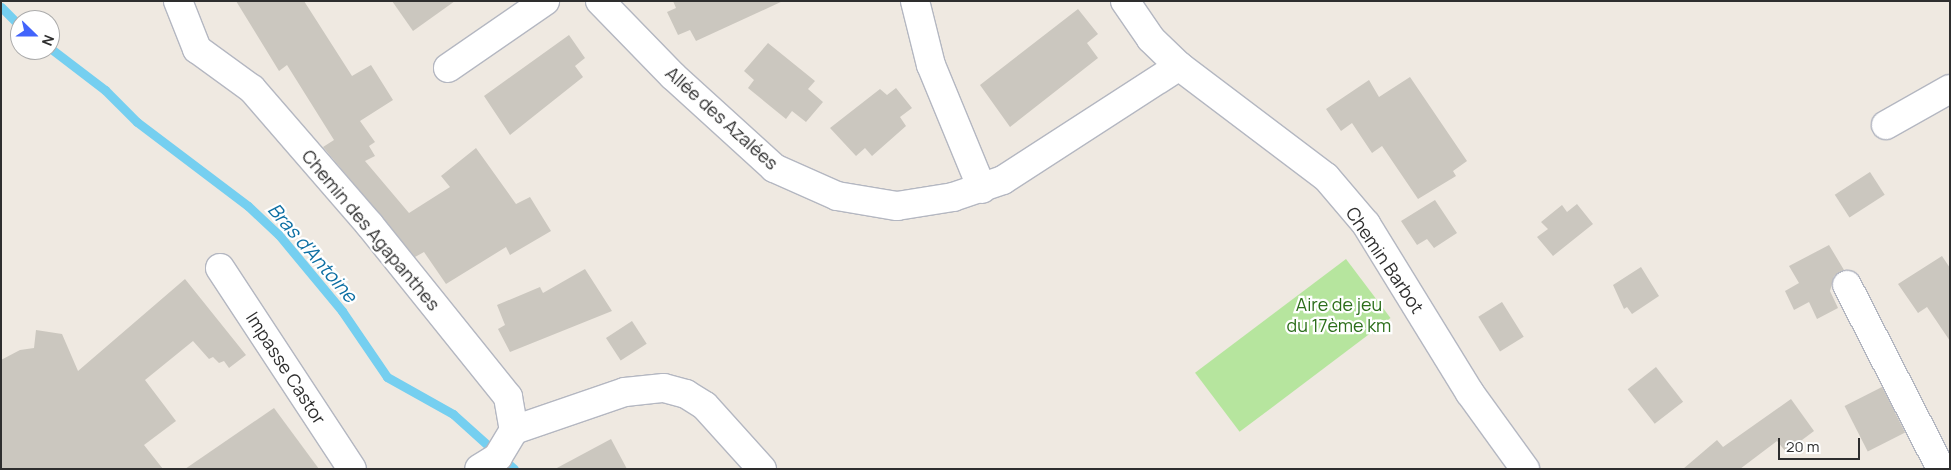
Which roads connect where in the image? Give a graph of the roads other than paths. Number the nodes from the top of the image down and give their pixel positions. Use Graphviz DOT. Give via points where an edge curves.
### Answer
graph roads {
  1 [pos="178,1"];
  2 [pos="545,1"];
  3 [pos="600,1"];
  4 [pos="915,1"];
  5 [pos="1125,1"];
  6 [pos="1179,66"];
  7 [pos="448,68"];
  8 [pos="1950,89"];
  9 [pos="1886,125"];
  10 [pos="982,189"];
  11 [pos="220,268"];
  12 [pos="1848,286"];
  13 [pos="514,430"];
  14 [pos="352,469"];
  15 [pos="479,469"];
  16 [pos="762,469"];
  17 [pos="1524,469"];
  18 [pos="1940,469"];
  1 -- 13 [label="street, Chemin des Agapanthes" via="197,49 252,89 369,224 508,397"];
  2 -- 7 [label="street"];
  3 -- 10 [label="street, Allée des Azalées" via="673,76 774,168 837,196 897,206"];
  4 -- 10 [label="street" via="931,65"];
  5 -- 6 [label="street, Chemin Barbot" via="1152,39"];
  6 -- 10 [label="street, Allée des Azalées" via="1002,180"];
  6 -- 17 [label="street, Chemin Barbot" via="1326,177 1366,224 1470,393"];
  8 -- 9 [label="street"];
  11 -- 14 [label="street, Impasse Castor"];
  12 -- 18 [label="street"];
  13 -- 15 [label="street" via="498,457"];
  13 -- 16 [label="street" via="625,392 664,388 686,394 705,406"];
}
